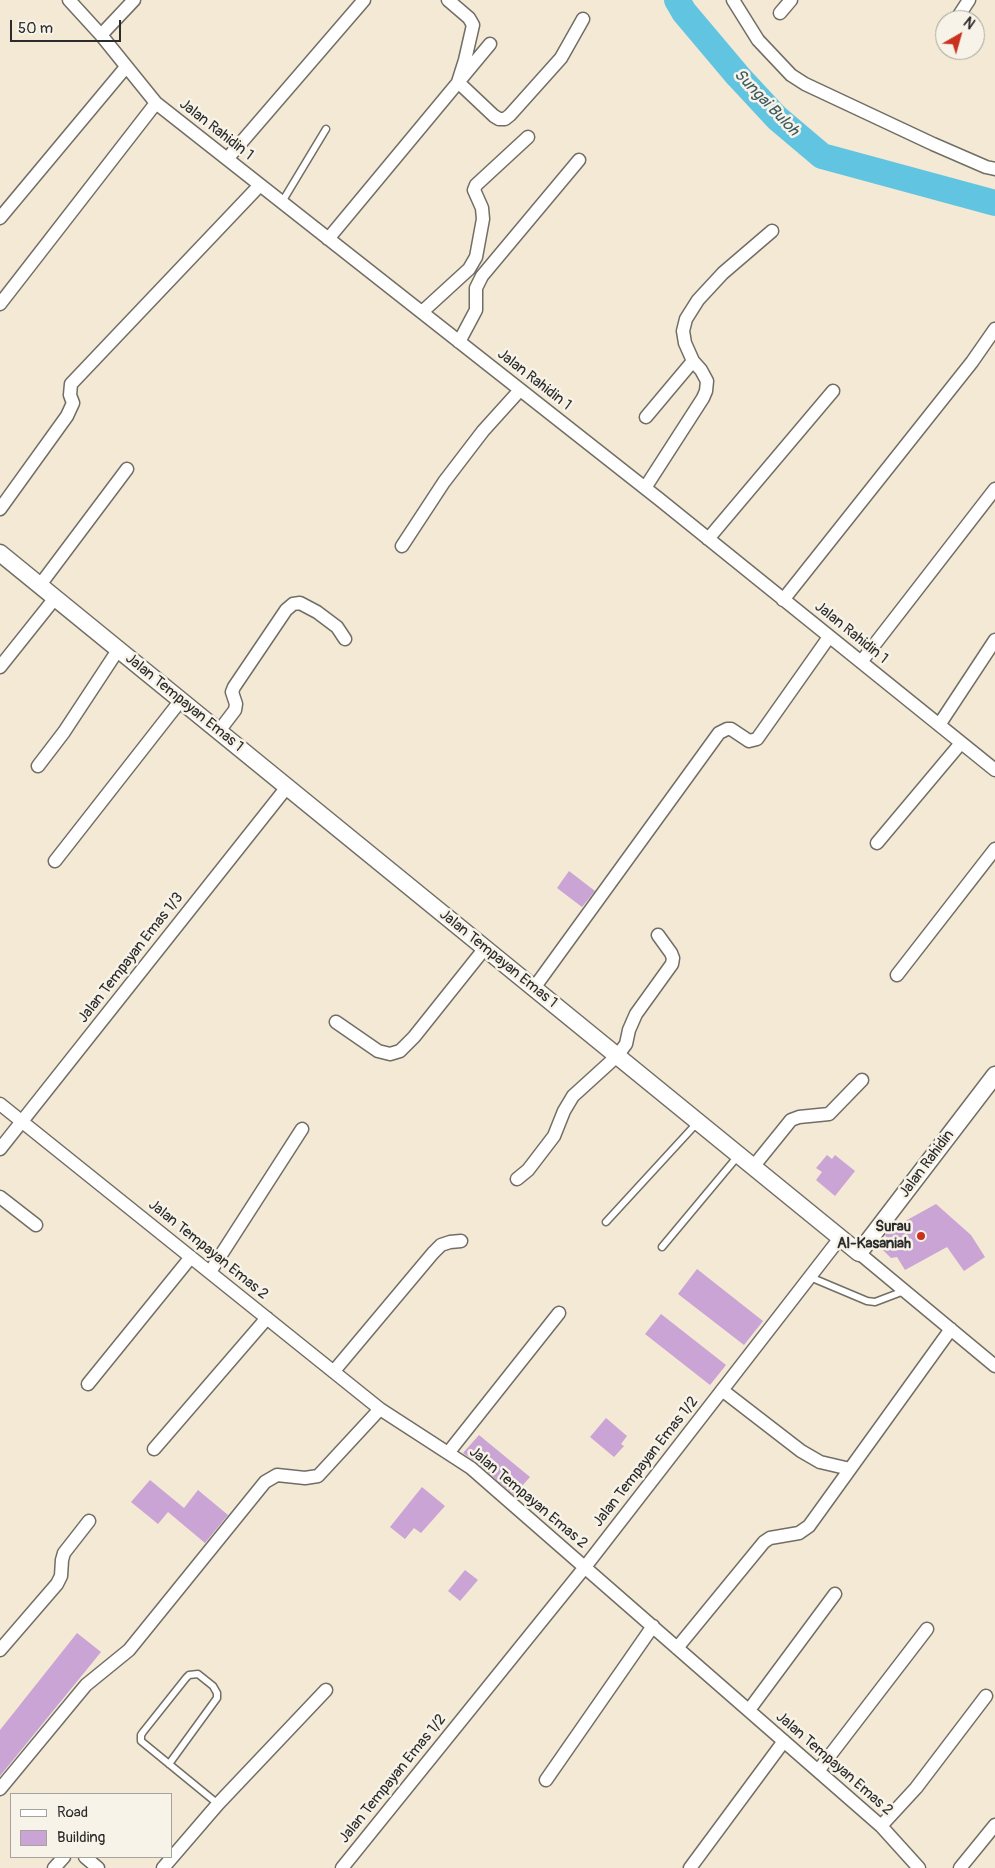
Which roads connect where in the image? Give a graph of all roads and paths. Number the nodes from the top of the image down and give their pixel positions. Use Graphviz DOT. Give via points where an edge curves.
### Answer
graph roads {
  1 [pos="69,0"];
  2 [pos="134,0"];
  3 [pos="364,0"];
  4 [pos="448,0"];
  5 [pos="733,0"];
  6 [pos="790,0"];
  7 [pos="780,13"];
  8 [pos="583,19"];
  9 [pos="101,35"];
  10 [pos="490,44"];
  11 [pos="126,67"];
  12 [pos="458,82"];
  13 [pos="156,103"];
  14 [pos="326,129"];
  15 [pos="528,137"];
  16 [pos="227,159"];
  17 [pos="579,160"];
  18 [pos="995,169"];
  19 [pos="260,185"];
  20 [pos="282,202"];
  21 [pos="0,218"];
  22 [pos="772,231"];
  23 [pos="328,239"];
  24 [pos="0,304"];
  25 [pos="422,312"];
  26 [pos="995,329"];
  27 [pos="459,342"];
  28 [pos="693,361"];
  29 [pos="520,390"];
  30 [pos="833,391"];
  31 [pos="646,417"];
  32 [pos="127,469"];
  33 [pos="645,488"];
  34 [pos="995,489"];
  35 [pos="0,509"];
  36 [pos="708,538"];
  37 [pos="402,546"];
  38 [pos="0,553"];
  39 [pos="40,586"];
  40 [pos="56,598"];
  41 [pos="784,600"];
  42 [pos="829,637"];
  43 [pos="345,639"];
  44 [pos="995,640"];
  45 [pos="118,650"];
  46 [pos="861,662"];
  47 [pos="0,667"];
  48 [pos="181,700"];
  49 [pos="938,725"];
  50 [pos="218,731"];
  51 [pos="961,743"];
  52 [pos="38,766"];
  53 [pos="995,770"];
  54 [pos="287,787"];
  55 [pos="877,843"];
  56 [pos="995,849"];
  57 [pos="55,861"];
  58 [pos="658,935"];
  59 [pos="485,948"];
  60 [pos="896,975"];
  61 [pos="534,988"];
  62 [pos="336,1022"];
  63 [pos="617,1056"];
  64 [pos="995,1075"];
  65 [pos="862,1080"];
  66 [pos="0,1104"];
  67 [pos="22,1121"];
  68 [pos="698,1122"];
  69 [pos="302,1129"];
  70 [pos="0,1149"];
  71 [pos="739,1155"];
  72 [pos="753,1167"];
  73 [pos="517,1179"];
  74 [pos="0,1197"];
  75 [pos="606,1222"];
  76 [pos="36,1225"];
  77 [pos="840,1238"];
  78 [pos="461,1241"];
  79 [pos="662,1246"];
  80 [pos="860,1253"];
  81 [pos="191,1257"];
  82 [pos="210,1272"];
  83 [pos="810,1277"];
  84 [pos="906,1291"];
  85 [pos="559,1313"];
  86 [pos="267,1318"];
  87 [pos="951,1329"];
  88 [pos="993,1361"];
  89 [pos="334,1371"];
  90 [pos="88,1384"];
  91 [pos="722,1390"];
  92 [pos="380,1409"];
  93 [pos="154,1449"];
  94 [pos="448,1453"];
  95 [pos="850,1469"];
  96 [pos="89,1520"];
  97 [pos="585,1567"];
  98 [pos="835,1594"];
  99 [pos="653,1626"];
  100 [pos="927,1629"];
  101 [pos="677,1648"];
  102 [pos="0,1650"];
  103 [pos="326,1690"];
  104 [pos="986,1696"];
  105 [pos="749,1710"];
  106 [pos="784,1741"];
  107 [pos="169,1764"];
  108 [pos="818,1771"];
  109 [pos="546,1780"];
  110 [pos="4,1788"];
  111 [pos="218,1804"];
  112 [pos="995,1825"];
  113 [pos="881,1826"];
  114 [pos="63,1858"];
  115 [pos="86,1858"];
  116 [pos="172,1858"];
  117 [pos="172,1858"];
  118 [pos="54,1868"];
  119 [pos="98,1868"];
  120 [pos="163,1868"];
  121 [pos="342,1868"];
  122 [pos="690,1868"];
  123 [pos="919,1868"];
  124 [pos="960,1868"];
  1 -- 9 [label="street, Jalan Rahidin 1"];
  2 -- 9 [label="street"];
  3 -- 16 [label="street"];
  4 -- 12 [label="street" via="473,25"];
  5 -- 18 [label="street" via="758,40 791,75 932,144"];
  6 -- 7 [label="street"];
  8 -- 12 [label="street" via="561,58 505,118 494,116"];
  9 -- 11 [label="street, Jalan Rahidin 1"];
  10 -- 12 [label="street"];
  11 -- 13 [label="street, Jalan Rahidin 1"];
  11 -- 21 [label="street"];
  12 -- 23 [label="street"];
  13 -- 16 [label="street, Jalan Rahidin 1"];
  13 -- 24 [label="street"];
  14 -- 20 [label="lane"];
  15 -- 25 [label="street" via="476,185 474,190 482,208 482,219 476,257 468,269"];
  16 -- 19 [label="street, Jalan Rahidin 1"];
  17 -- 27 [label="street" via="482,276 476,288 476,310"];
  19 -- 20 [label="street, Jalan Rahidin 1"];
  19 -- 35 [label="street" via="71,384 73,403 67,416"];
  20 -- 23 [label="street, Jalan Rahidin 1"];
  22 -- 28 [label="street" via="723,273 698,300 686,319 684,343"];
  23 -- 25 [label="street, Jalan Rahidin 1"];
  25 -- 27 [label="street, Jalan Rahidin 1"];
  26 -- 41 [label="street"];
  27 -- 29 [label="street, Jalan Rahidin 1"];
  28 -- 31 [label="street"];
  28 -- 33 [label="street" via="707,381 706,391"];
  29 -- 33 [label="street, Jalan Rahidin 1"];
  29 -- 37 [label="street" via="472,445"];
  30 -- 36 [label="street"];
  32 -- 39 [label="street"];
  33 -- 36 [label="street, Jalan Rahidin 1"];
  34 -- 46 [label="street"];
  36 -- 41 [label="street, Jalan Rahidin 1"];
  38 -- 39 [label="street, Jalan Tempayan Emas 1"];
  39 -- 40 [label="street, Jalan Tempayan Emas 1"];
  40 -- 45 [label="street, Jalan Tempayan Emas 1"];
  40 -- 47 [label="street"];
  41 -- 42 [label="street, Jalan Rahidin 1"];
  42 -- 46 [label="street, Jalan Rahidin 1"];
  42 -- 61 [label="street" via="757,739 748,741 731,729 719,733"];
  43 -- 50 [label="street" via="337,627 317,612 300,603 293,604 234,687 235,710"];
  44 -- 49 [label="street"];
  45 -- 48 [label="street, Jalan Tempayan Emas 1"];
  45 -- 52 [label="street"];
  46 -- 49 [label="street, Jalan Rahidin 1"];
  48 -- 50 [label="street, Jalan Tempayan Emas 1"];
  48 -- 57 [label="street"];
  49 -- 51 [label="street, Jalan Rahidin 1"];
  50 -- 54 [label="street, Jalan Tempayan Emas 1"];
  51 -- 53 [label="street, Jalan Rahidin 1"];
  51 -- 55 [label="street"];
  54 -- 59 [label="street, Jalan Tempayan Emas 1"];
  54 -- 67 [label="street, Jalan Tempayan Emas 1/3"];
  56 -- 60 [label="street"];
  58 -- 63 [label="street" via="671,953 672,964 636,1014 626,1044"];
  59 -- 61 [label="street, Jalan Tempayan Emas 1"];
  59 -- 62 [label="street" via="400,1051 390,1054 378,1051"];
  61 -- 63 [label="street, Jalan Tempayan Emas 1"];
  63 -- 68 [label="street, Jalan Tempayan Emas 1"];
  63 -- 73 [label="street" via="573,1096 554,1136"];
  64 -- 80 [label="street, Jalan Rahidin"];
  65 -- 72 [label="street" via="829,1114 791,1120"];
  66 -- 67 [label="street, Jalan Tempayan Emas 2"];
  67 -- 70 [label="street, Jalan Tempayan Emas 1/3"];
  67 -- 81 [label="street, Jalan Tempayan Emas 2"];
  68 -- 71 [label="street, Jalan Tempayan Emas 1"];
  68 -- 75 [label="lane"];
  69 -- 82 [label="street"];
  71 -- 72 [label="street, Jalan Tempayan Emas 1"];
  71 -- 79 [label="lane"];
  72 -- 77 [label="street, Jalan Tempayan Emas 1"];
  74 -- 76 [label="street"];
  77 -- 80 [label="street, Jalan Tempayan Emas 1"];
  77 -- 83 [label="street, Jalan Tempayan Emas 1/2"];
  78 -- 89 [label="street" via="450,1242 433,1253"];
  80 -- 84 [label="street, Jalan Tempayan Emas 1"];
  81 -- 82 [label="street, Jalan Tempayan Emas 2"];
  81 -- 90 [label="street"];
  82 -- 86 [label="street, Jalan Tempayan Emas 2"];
  83 -- 84 [label="lane" via="867,1301 875,1302"];
  83 -- 91 [label="street, Jalan Tempayan Emas 1/2"];
  84 -- 87 [label="street, Jalan Tempayan Emas 1"];
  85 -- 94 [label="street"];
  86 -- 89 [label="street, Jalan Tempayan Emas 2"];
  86 -- 93 [label="street"];
  87 -- 88 [label="street, Jalan Tempayan Emas 1"];
  87 -- 95 [label="street"];
  89 -- 92 [label="street, Jalan Tempayan Emas 2"];
  91 -- 95 [label="street" via="802,1452 820,1462"];
  91 -- 97 [label="street, Jalan Tempayan Emas 1/2"];
  92 -- 94 [label="street, Jalan Tempayan Emas 2"];
  92 -- 110 [label="street" via="318,1476 277,1475 265,1482 129,1650 86,1685"];
  94 -- 97 [label="street, Jalan Tempayan Emas 2" via="471,1468"];
  95 -- 101 [label="street" via="809,1526 799,1533 764,1542"];
  96 -- 102 [label="street" via="64,1553 57,1584"];
  97 -- 99 [label="street, Jalan Tempayan Emas 2"];
  97 -- 121 [label="street, Jalan Tempayan Emas 1/2"];
  98 -- 105 [label="street"];
  99 -- 101 [label="street, Jalan Tempayan Emas 2"];
  99 -- 109 [label="street"];
  100 -- 108 [label="street"];
  101 -- 105 [label="street, Jalan Tempayan Emas 2"];
  103 -- 111 [label="street"];
  104 -- 113 [label="street" via="916,1788"];
  105 -- 106 [label="street, Jalan Tempayan Emas 2"];
  106 -- 108 [label="street, Jalan Tempayan Emas 2"];
  106 -- 122 [label="street"];
  107 -- 107 [label="lane" via="140,1741 141,1735 186,1678 198,1674 213,1686 217,1698"];
  107 -- 111 [label="lane"];
  108 -- 113 [label="street, Jalan Tempayan Emas 2"];
  111 -- 117 [label="street"];
  112 -- 124 [label="street"];
  113 -- 123 [label="street, Jalan Tempayan Emas 2"];
  114 -- 118 [label="street"];
  115 -- 119 [label="street"];
  116 -- 120 [label="street"];
}
